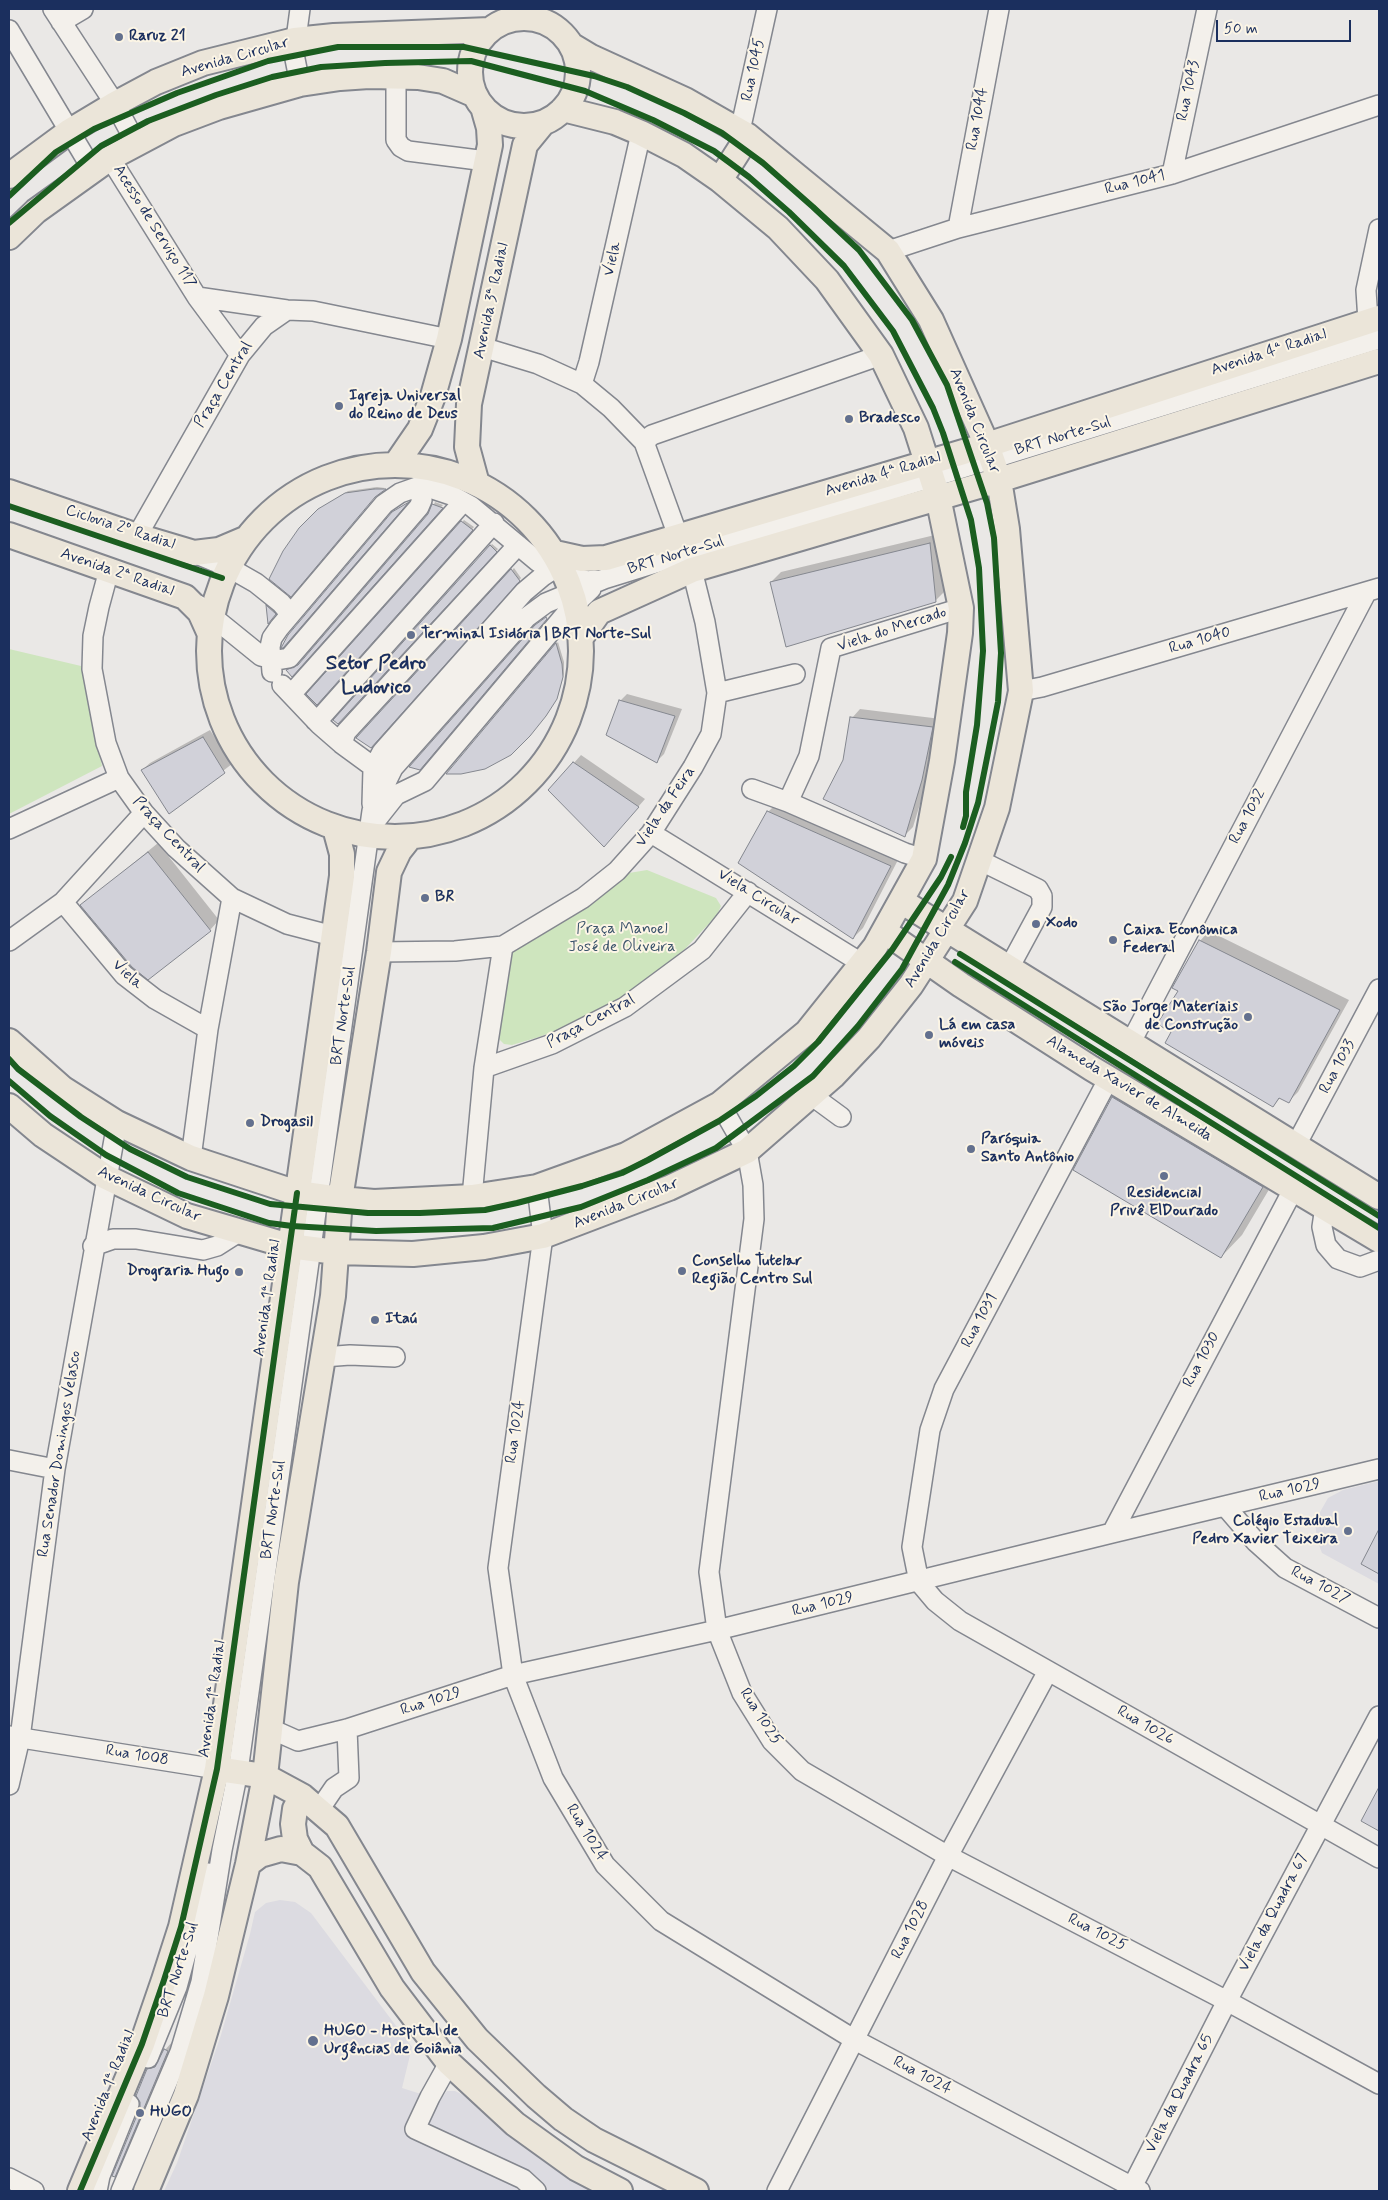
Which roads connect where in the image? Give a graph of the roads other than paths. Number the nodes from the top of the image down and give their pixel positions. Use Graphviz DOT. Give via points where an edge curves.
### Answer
graph roads {
  1 [pos="83,9"];
  2 [pos="300,9"];
  3 [pos="767,9"];
  4 [pos="998,9"];
  5 [pos="1207,9"];
  6 [pos="57,15"];
  7 [pos="503,20"];
  8 [pos="561,27"];
  9 [pos="9,30"];
  10 [pos="295,40"];
  11 [pos="396,76"];
  12 [pos="300,84"];
  13 [pos="479,101"];
  14 [pos="115,104"];
  15 [pos="1379,105"];
  16 [pos="564,109"];
  17 [pos="542,123"];
  18 [pos="70,131"];
  19 [pos="641,133"];
  20 [pos="744,134"];
  21 [pos="136,143"];
  22 [pos="486,161"];
  23 [pos="101,163"];
  24 [pos="1172,174"];
  25 [pos="9,176"];
  26 [pos="720,180"];
  27 [pos="958,228"];
  28 [pos="1379,229"];
  29 [pos="9,238"];
  30 [pos="888,251"];
  31 [pos="198,297"];
  32 [pos="287,310"];
  33 [pos="1377,338"];
  34 [pos="449,339"];
  35 [pos="482,347"];
  36 [pos="240,355"];
  37 [pos="881,355"];
  38 [pos="582,384"];
  39 [pos="644,442"];
  40 [pos="992,461"];
  41 [pos="396,464"];
  42 [pos="933,478"];
  43 [pos="417,487"];
  44 [pos="439,491"];
  45 [pos="9,492"];
  46 [pos="470,493"];
  47 [pos="419,507"];
  48 [pos="494,523"];
  49 [pos="9,535"];
  50 [pos="137,536"];
  51 [pos="678,536"];
  52 [pos="245,539"];
  53 [pos="518,545"];
  54 [pos="194,553"];
  55 [pos="228,567"];
  56 [pos="109,570"];
  57 [pos="692,570"];
  58 [pos="563,579"];
  59 [pos="604,579"];
  60 [pos="1372,591"];
  61 [pos="289,608"];
  62 [pos="961,608"];
  63 [pos="211,624"];
  64 [pos="582,636"];
  65 [pos="268,662"];
  66 [pos="795,674"];
  67 [pos="1021,691"];
  68 [pos="289,692"];
  69 [pos="717,693"];
  70 [pos="315,720"];
  71 [pos="342,744"];
  72 [pos="375,772"];
  73 [pos="119,778"];
  74 [pos="425,781"];
  75 [pos="752,789"];
  76 [pos="788,802"];
  77 [pos="144,814"];
  78 [pos="335,828"];
  79 [pos="9,829"];
  80 [pos="652,833"];
  81 [pos="370,836"];
  82 [pos="410,837"];
  83 [pos="924,859"];
  84 [pos="979,860"];
  85 [pos="748,892"];
  86 [pos="232,898"];
  87 [pos="901,901"];
  88 [pos="63,902"];
  89 [pos="946,929"];
  90 [pos="884,931"];
  91 [pos="333,936"];
  92 [pos="9,940"];
  93 [pos="503,946"];
  94 [pos="379,952"];
  95 [pos="927,962"];
  96 [pos="863,964"];
  97 [pos="1009,968"];
  98 [pos="1379,989"];
  99 [pos="208,1029"];
  100 [pos="9,1041"];
  101 [pos="1131,1042"];
  102 [pos="484,1068"];
  103 [pos="1109,1078"];
  104 [pos="811,1095"];
  105 [pos="720,1104"];
  106 [pos="9,1106"];
  107 [pos="841,1117"];
  108 [pos="117,1123"];
  109 [pos="1296,1145"];
  110 [pos="747,1151"];
  111 [pos="191,1158"];
  112 [pos="106,1177"];
  113 [pos="537,1187"];
  114 [pos="1294,1188"];
  115 [pos="318,1196"];
  116 [pos="472,1197"];
  117 [pos="1379,1197"];
  118 [pos="1324,1206"];
  119 [pos="238,1232"];
  120 [pos="543,1236"];
  121 [pos="1379,1240"];
  122 [pos="93,1246"];
  123 [pos="299,1247"];
  124 [pos="336,1252"];
  125 [pos="1379,1260"];
  126 [pos="323,1356"];
  127 [pos="395,1358"];
  128 [pos="9,1460"];
  129 [pos="55,1469"];
  130 [pos="1379,1469"];
  131 [pos="1225,1506"];
  132 [pos="1112,1532"];
  133 [pos="919,1582"];
  134 [pos="1379,1618"];
  135 [pos="717,1630"];
  136 [pos="1048,1671"];
  137 [pos="513,1675"];
  138 [pos="1379,1716"];
  139 [pos="272,1729"];
  140 [pos="347,1729"];
  141 [pos="14,1737"];
  142 [pos="228,1770"];
  143 [pos="265,1776"];
  144 [pos="9,1785"];
  145 [pos="310,1803"];
  146 [pos="1320,1825"];
  147 [pos="302,1853"];
  148 [pos="948,1856"];
  149 [pos="1379,1858"];
  150 [pos="248,1864"];
  151 [pos="1228,2001"];
  152 [pos="855,2040"];
  153 [pos="449,2063"];
  154 [pos="1379,2084"];
  155 [pos="536,2096"];
  156 [pos="9,2178"];
  157 [pos="1134,2190"];
  158 [pos="34,2191"];
  159 [pos="80,2191"];
  160 [pos="97,2191"];
  161 [pos="121,2191"];
  162 [pos="146,2191"];
  163 [pos="536,2191"];
  164 [pos="620,2191"];
  165 [pos="696,2191"];
  166 [pos="778,2191"];
  1 -- 6 [label="street"];
  2 -- 10 [label="street"];
  3 -- 20 [label="street, Rua 1045"];
  4 -- 27 [label="street, Rua 1044"];
  5 -- 24 [label="street, Rua 1043"];
  6 -- 14 [label="street"];
  7 -- 8 [label="main road" via="532,19"];
  7 -- 10 [label="main road, Avenida Circular"];
  7 -- 13 [label="main road" via="481,38 470,61 471,82"];
  8 -- 16 [label="main road" via="576,58 577,80"];
  8 -- 20 [label="main road, Avenida Circular" via="591,57 685,100"];
  9 -- 18 [label="street, Acesso de Serviço 117"];
  10 -- 12 [label="street" via="294,54"];
  10 -- 14 [label="main road, Avenida Circular" via="203,63 156,82"];
  11 -- 12 [label="main road" via="340,78"];
  11 -- 13 [label="main road" via="443,81"];
  11 -- 22 [label="street" via="396,140 401,147 408,151"];
  12 -- 21 [label="main road" via="219,107"];
  13 -- 17 [label="main road" via="496,118 510,124"];
  13 -- 22 [label="main road" via="490,144"];
  14 -- 18 [label="main road, Avenida Circular"];
  14 -- 21 [label="street"];
  15 -- 24 [label="street, Rua 1041"];
  16 -- 17 [label="main road"];
  16 -- 19 [label="main road"];
  17 -- 35 [label="main road, Avenida 3ª Radial" via="526,145"];
  18 -- 23 [label="street, Acesso de Serviço 117"];
  18 -- 25 [label="main road, Avenida Circular"];
  19 -- 26 [label="main road" via="684,155"];
  19 -- 38 [label="street, Viela"];
  20 -- 26 [label="main road"];
  20 -- 30 [label="main road, Avenida Circular"];
  21 -- 23 [label="main road"];
  22 -- 34 [label="main road"];
  23 -- 29 [label="main road" via="36,211"];
  23 -- 31 [label="street, Acesso de Serviço 117"];
  24 -- 27 [label="street, Rua 1041"];
  26 -- 37 [label="main road" via="778,228 827,280"];
  27 -- 30 [label="street, Rua 1041"];
  28 -- 33 [label="street" via="1366,290"];
  30 -- 40 [label="main road, Avenida Circular" via="931,320"];
  31 -- 32 [label="street, Acesso de Serviço 117"];
  31 -- 36 [label="street, Acesso de Serviço 117"];
  32 -- 34 [label="street" via="314,311"];
  32 -- 36 [label="street, Praça Central" via="264,326"];
  33 -- 40 [label="main road, Avenida 4ª Radial"];
  33 -- 40 [label="main road, Avenida 4ª Radial"];
  34 -- 41 [label="main road" via="420,429"];
  35 -- 38 [label="street" via="538,364"];
  35 -- 46 [label="main road, Avenida 3ª Radial" via="469,404"];
  36 -- 50 [label="street, Praça Central"];
  37 -- 39 [label="street" via="652,436"];
  37 -- 42 [label="main road" via="916,428"];
  38 -- 39 [label="street"];
  39 -- 51 [label="street"];
  40 -- 42 [label="main road, Avenida 4ª Radial"];
  40 -- 42 [label="main road, Avenida 4ª Radial"];
  40 -- 67 [label="main road, Avenida Circular" via="1007,529"];
  41 -- 46 [label="main road" via="436,469"];
  41 -- 52 [label="main road" via="329,476 282,502"];
  42 -- 51 [label="main road, Avenida 4ª Radial"];
  42 -- 57 [label="main road, Avenida 4ª Radial" via="901,510"];
  42 -- 59 [label="street, BRT Norte-Sul"];
  42 -- 62 [label="main road"];
  43 -- 44 [label="street"];
  43 -- 47 [label="street" via="422,500"];
  43 -- 61 [label="street" via="384,504"];
  44 -- 46 [label="street"];
  44 -- 47 [label="street"];
  45 -- 50 [label="main road"];
  46 -- 48 [label="street"];
  46 -- 58 [label="main road" via="520,513"];
  46 -- 68 [label="street"];
  47 -- 65 [label="street" via="289,658"];
  48 -- 53 [label="street"];
  48 -- 70 [label="street" via="322,717"];
  49 -- 56 [label="main road, Avenida 2ª Radial"];
  50 -- 54 [label="main road"];
  51 -- 58 [label="main road, Avenida 4ª Radial" via="606,558 582,559"];
  52 -- 54 [label="main road" via="219,550"];
  52 -- 55 [label="main road"];
  53 -- 58 [label="street"];
  53 -- 71 [label="street" via="346,732"];
  54 -- 55 [label="street"];
  55 -- 61 [label="street"];
  55 -- 63 [label="main road" via="220,581"];
  56 -- 63 [label="main road, Avenida 2ª Radial" via="185,597"];
  56 -- 73 [label="street, Praça Central" via="95,626 92,669 106,743"];
  57 -- 64 [label="main road, Avenida 4ª Radial" via="598,612"];
  57 -- 69 [label="street, Viela da Feira"];
  58 -- 59 [label="street"];
  58 -- 59 [label="street" via="587,582"];
  58 -- 64 [label="main road"];
  58 -- 72 [label="street" via="546,603 527,617 393,768"];
  58 -- 72 [label="street" via="543,576 524,592 382,752"];
  58 -- 74 [label="street"];
  60 -- 67 [label="street, Rua 1040"];
  60 -- 101 [label="street, Rua 1032"];
  61 -- 65 [label="street" via="272,638"];
  62 -- 76 [label="street, Viela do Mercado" via="831,648 809,756"];
  62 -- 83 [label="main road" via="942,761"];
  63 -- 65 [label="street"];
  63 -- 78 [label="main road" via="213,694 238,751 280,798"];
  64 -- 82 [label="main road" via="580,684 559,742 521,790 470,823"];
  65 -- 68 [label="street"];
  66 -- 69 [label="street"];
  67 -- 84 [label="main road, Avenida Circular" via="997,808"];
  68 -- 70 [label="street"];
  69 -- 80 [label="street, Viela da Feira" via="711,734"];
  70 -- 71 [label="street"];
  71 -- 72 [label="street"];
  72 -- 74 [label="street" via="410,782"];
  72 -- 81 [label="street"];
  73 -- 77 [label="street, Praça Central"];
  73 -- 79 [label="street"];
  74 -- 81 [label="street" via="396,795 380,814"];
  75 -- 76 [label="street"];
  76 -- 83 [label="street"];
  77 -- 86 [label="street, Praça Central" via="182,854"];
  77 -- 88 [label="street"];
  78 -- 81 [label="main road"];
  78 -- 91 [label="main road, Avenida 1ª Radial" via="342,854 342,876"];
  80 -- 85 [label="street, Viela Circular"];
  80 -- 93 [label="street, Viela da Feira" via="617,871 583,898"];
  81 -- 82 [label="main road"];
  81 -- 115 [label="street, BRT Norte-Sul"];
  82 -- 94 [label="main road, Avenida 1ª Radial" via="399,850 389,872"];
  83 -- 87 [label="main road"];
  84 -- 89 [label="main road, Avenida Circular" via="965,901"];
  84 -- 97 [label="street" via="1038,889 1042,896 1042,907"];
  85 -- 96 [label="street, Viela Circular"];
  85 -- 102 [label="street, Praça Central" via="702,950 625,1007 552,1044"];
  86 -- 91 [label="street, Praça Central" via="287,924"];
  86 -- 99 [label="street"];
  87 -- 89 [label="main road"];
  87 -- 90 [label="main road"];
  88 -- 92 [label="street"];
  88 -- 99 [label="street, Viela" via="124,975 154,999"];
  89 -- 95 [label="main road, Avenida Circular"];
  89 -- 97 [label="main road"];
  90 -- 95 [label="main road, Alameda Xavier de Almeida"];
  90 -- 96 [label="main road"];
  91 -- 115 [label="main road, Avenida 1ª Radial"];
  93 -- 94 [label="street, Viela da Feira" via="455,951"];
  93 -- 102 [label="street"];
  94 -- 115 [label="main road, Avenida 1ª Radial"];
  95 -- 103 [label="main road, Alameda Xavier de Almeida"];
  95 -- 104 [label="main road, Avenida Circular" via="869,1038"];
  96 -- 105 [label="main road" via="807,1032"];
  97 -- 101 [label="main road"];
  98 -- 109 [label="street, Rua 1033"];
  99 -- 111 [label="street"];
  100 -- 108 [label="main road" via="62,1088"];
  101 -- 109 [label="main road"];
  102 -- 116 [label="street"];
  103 -- 114 [label="main road, Alameda Xavier de Almeida"];
  103 -- 133 [label="street, Rua 1031" via="944,1389 930,1430 912,1547"];
  104 -- 107 [label="street"];
  104 -- 110 [label="main road, Avenida Circular"];
  105 -- 110 [label="street, Rua 1025"];
  105 -- 113 [label="main road" via="626,1155"];
  106 -- 112 [label="main road, Avenida Circular" via="43,1135"];
  108 -- 111 [label="main road"];
  108 -- 112 [label="street, Rua Senador Domingos Velasco"];
  109 -- 117 [label="main road"];
  110 -- 120 [label="main road, Avenida Circular" via="669,1188"];
  110 -- 135 [label="street, Rua 1025" via="754,1186 754,1219 709,1572"];
  111 -- 115 [label="main road"];
  112 -- 119 [label="main road, Avenida Circular" via="187,1216"];
  112 -- 122 [label="street, Rua Senador Domingos Velasco"];
  113 -- 116 [label="main road"];
  113 -- 120 [label="street, Rua 1024"];
  114 -- 118 [label="main road, Alameda Xavier de Almeida"];
  114 -- 132 [label="street, Rua 1030"];
  115 -- 116 [label="main road" via="374,1202"];
  115 -- 123 [label="main road, Avenida 1ª Radial"];
  115 -- 124 [label="main road, Avenida 1ª Radial"];
  118 -- 121 [label="main road, Alameda Xavier de Almeida"];
  118 -- 125 [label="street" via="1322,1227 1326,1245 1338,1259 1360,1267"];
  119 -- 122 [label="street" via="217,1246 203,1250 113,1238"];
  119 -- 123 [label="main road, Avenida Circular"];
  120 -- 124 [label="main road, Avenida Circular" via="484,1247 413,1254"];
  120 -- 137 [label="street, Rua 1024" via="498,1568"];
  122 -- 129 [label="street, Rua Senador Domingos Velasco"];
  123 -- 124 [label="main road, Avenida Circular"];
  123 -- 142 [label="main road, Avenida 1ª Radial"];
  124 -- 126 [label="main road, Avenida 1ª Radial"];
  126 -- 127 [label="street"];
  126 -- 139 [label="main road, Avenida 1ª Radial" via="286,1582"];
  128 -- 129 [label="street"];
  129 -- 141 [label="street, Rua Senador Domingos Velasco"];
  130 -- 131 [label="street, Rua 1029"];
  131 -- 132 [label="street, Rua 1029"];
  131 -- 134 [label="street, Rua 1027" via="1256,1542 1285,1568"];
  132 -- 133 [label="street, Rua 1029"];
  133 -- 135 [label="street, Rua 1029"];
  133 -- 136 [label="street, Rua 1026" via="935,1601 960,1620"];
  135 -- 137 [label="street, Rua 1029"];
  135 -- 148 [label="street, Rua 1025" via="742,1692 772,1741 802,1771"];
  136 -- 146 [label="street, Rua 1026"];
  136 -- 148 [label="street, Rua 1028"];
  137 -- 140 [label="street, Rua 1029"];
  137 -- 152 [label="street, Rua 1024" via="552,1778 605,1865 661,1921"];
  138 -- 146 [label="street, Viela da Quadra 67"];
  139 -- 140 [label="street, Rua 1029" via="298,1741"];
  139 -- 143 [label="main road, Avenida 1ª Radial"];
  140 -- 145 [label="street" via="349,1778"];
  141 -- 142 [label="street, Rua 1008"];
  141 -- 144 [label="street, Rua Senador Domingos Velasco"];
  142 -- 143 [label="main road, Rua 1008"];
  142 -- 159 [label="main road, Avenida 1ª Radial" via="142,2044"];
  142 -- 160 [label="street, BRT Norte-Sul" via="209,1869 177,1987 100,2176"];
  142 -- 161 [label="street, BRT Norte-Sul" via="222,1850 196,2004 180,2052"];
  143 -- 145 [label="main road, Rua 1008"];
  143 -- 150 [label="main road, Avenida 1ª Radial"];
  145 -- 147 [label="main road" via="296,1809 293,1824 295,1839"];
  145 -- 155 [label="main road, Rua 1008" via="338,1826 423,1972 477,2039"];
  146 -- 149 [label="street, Rua 1026"];
  146 -- 151 [label="street, Viela da Quadra 67"];
  147 -- 150 [label="main road" via="281,1849 260,1855"];
  147 -- 153 [label="main road" via="320,1867 392,1988"];
  148 -- 151 [label="street, Rua 1025"];
  148 -- 152 [label="street, Rua 1028"];
  150 -- 162 [label="main road, Avenida 1ª Radial" via="208,2023 186,2094"];
  151 -- 154 [label="street, Rua 1025"];
  151 -- 157 [label="street, Viela da Quadra 65"];
  152 -- 157 [label="street, Rua 1024"];
  152 -- 166 [label="street, Rua 1028"];
  153 -- 155 [label="main road" via="461,2053 468,2053"];
  153 -- 163 [label="street" via="415,2129 523,2179"];
  153 -- 164 [label="main road" via="515,2124 576,2168"];
  155 -- 165 [label="main road" via="594,2140"];
  156 -- 158 [label="street"];
}
